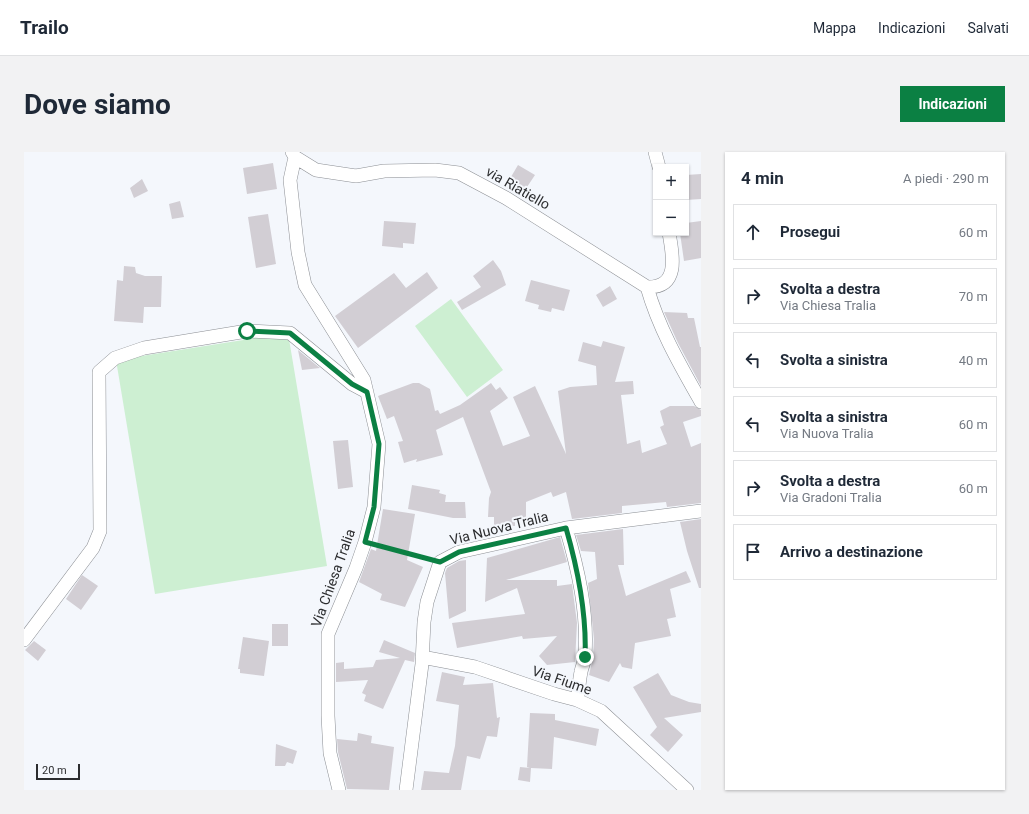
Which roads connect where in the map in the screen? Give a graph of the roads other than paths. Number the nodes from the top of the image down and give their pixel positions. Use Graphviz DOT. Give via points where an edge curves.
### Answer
graph roads {
  1 [pos="655,152"];
  2 [pos="293,155"];
  3 [pos="658,164"];
  4 [pos="669,236"];
  5 [pos="647,287"];
  6 [pos="367,392"];
  7 [pos="701,402"];
  8 [pos="701,511"];
  9 [pos="566,528"];
  10 [pos="24,640"];
  11 [pos="422,657"];
  12 [pos="577,700"];
  13 [pos="339,790"];
  14 [pos="406,790"];
  15 [pos="687,790"];
  1 -- 3 [label="street"];
  2 -- 5 [label="street, via Riatiello" via="316,170 356,176 435,170 459,173 506,198"];
  2 -- 6 [label="street, Via Chiesa Tralia" via="290,180 298,252 305,285 364,380"];
  4 -- 5 [label="street" via="673,270 665,282 656,288"];
  5 -- 7 [label="street" via="652,307 672,351"];
  6 -- 10 [label="street" via="352,384 290,333 247,331 144,348 114,358 99,372 100,531 89,554"];
  6 -- 13 [label="street, Via Chiesa Tralia" via="379,444 374,507 356,568 328,634 330,753"];
  8 -- 9 [label="street, Via Nuova Tralia"];
  9 -- 11 [label="street, Via Nuova Tralia" via="459,552 440,562 427,602"];
  9 -- 12 [label="street" via="580,586 586,635 585,657"];
  11 -- 12 [label="street, Via Fiume" via="474,667"];
  11 -- 14 [label="street, Via Nuova Tralia"];
  12 -- 15 [label="street, Via Fiume" via="601,711"];
}
